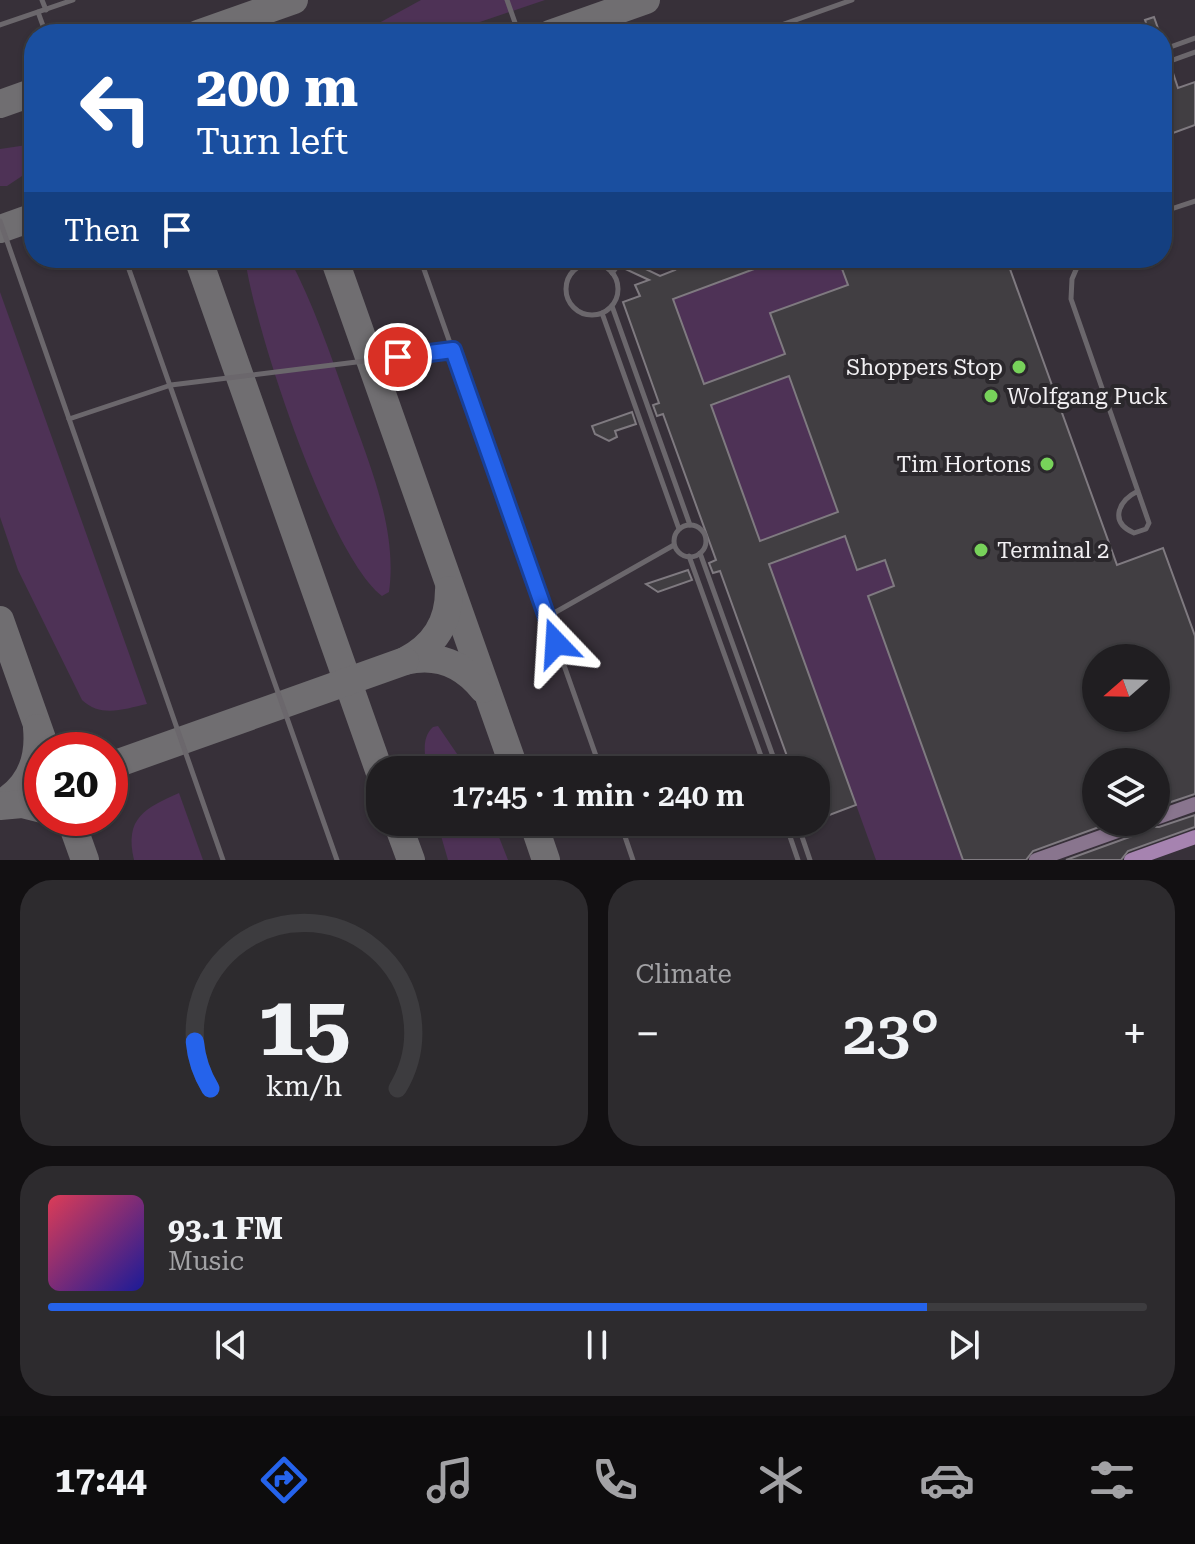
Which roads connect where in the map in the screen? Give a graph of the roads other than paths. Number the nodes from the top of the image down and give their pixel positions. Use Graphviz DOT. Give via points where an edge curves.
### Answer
graph roads {
  1 [pos="42,0"];
  2 [pos="73,0"];
  3 [pos="507,0"];
  4 [pos="852,0"];
  5 [pos="46,10"];
  6 [pos="38,12"];
  7 [pos="42,24"];
  8 [pos="515,24"];
  9 [pos="784,24"];
  10 [pos="0,25"];
  11 [pos="1195,38"];
  12 [pos="1172,46"];
  13 [pos="1195,52"];
  14 [pos="1172,60"];
  15 [pos="1195,201"];
  16 [pos="1172,209"];
  17 [pos="0,221"];
  18 [pos="129,268"];
  19 [pos="424,268"];
  20 [pos="578,268"];
  21 [pos="606,268"];
  22 [pos="616,268"];
  23 [pos="1077,268"];
  24 [pos="612,273"];
  25 [pos="612,306"];
  26 [pos="602,313"];
  27 [pos="453,350"];
  28 [pos="171,385"];
  29 [pos="69,419"];
  30 [pos="1138,491"];
  31 [pos="690,525"];
  32 [pos="679,529"];
  33 [pos="674,545"];
  34 [pos="700,553"];
  35 [pos="689,556"];
  36 [pos="547,617"];
  37 [pos="596,756"];
  38 [pos="761,756"];
  39 [pos="773,756"];
  40 [pos="1195,804"];
  41 [pos="1170,813"];
  42 [pos="625,836"];
  43 [pos="790,836"];
  44 [pos="802,836"];
  45 [pos="1104,836"];
  46 [pos="1190,839"];
  47 [pos="223,860"];
  48 [pos="337,860"];
  49 [pos="633,860"];
  50 [pos="798,860"];
  51 [pos="810,860"];
  52 [pos="1036,860"];
  53 [pos="1131,860"];
  1 -- 5 [label="lane"];
  2 -- 5 [label="lane"];
  3 -- 8 [label="lane"];
  4 -- 9 [label="lane"];
  5 -- 6 [label="lane"];
  6 -- 7 [label="lane"];
  6 -- 10 [label="lane"];
  11 -- 12 [label="lane"];
  13 -- 14 [label="lane"];
  15 -- 16 [label="lane"];
  17 -- 29 [label="lane"];
  18 -- 28 [label="lane"];
  19 -- 27 [label="lane"];
  20 -- 26 [label="lane" via="568,280 571,304 580,312"];
  21 -- 24 [label="lane"];
  22 -- 24 [label="lane"];
  23 -- 30 [label="lane" via="1071,299"];
  24 -- 25 [label="lane" via="618,291"];
  25 -- 26 [label="lane"];
  25 -- 31 [label="lane"];
  26 -- 32 [label="lane"];
  27 -- 28 [label="lane"];
  27 -- 36 [label="lane"];
  28 -- 29 [label="lane"];
  28 -- 48 [label="lane"];
  29 -- 47 [label="lane"];
  30 -- 30 [label="lane" via="1149,523 1134,533 1127,530 1119,510 1126,497"];
  31 -- 32 [label="lane"];
  31 -- 34 [label="lane" via="705,536"];
  32 -- 33 [label="lane"];
  33 -- 35 [label="lane"];
  33 -- 36 [label="lane"];
  34 -- 35 [label="lane"];
  34 -- 39 [label="lane"];
  35 -- 38 [label="lane"];
  36 -- 37 [label="lane"];
  40 -- 41 [label="main road"];
  42 -- 49 [label="lane"];
  43 -- 50 [label="lane"];
  44 -- 51 [label="lane"];
  45 -- 52 [label="main road"];
  46 -- 53 [label="main road"];
}
